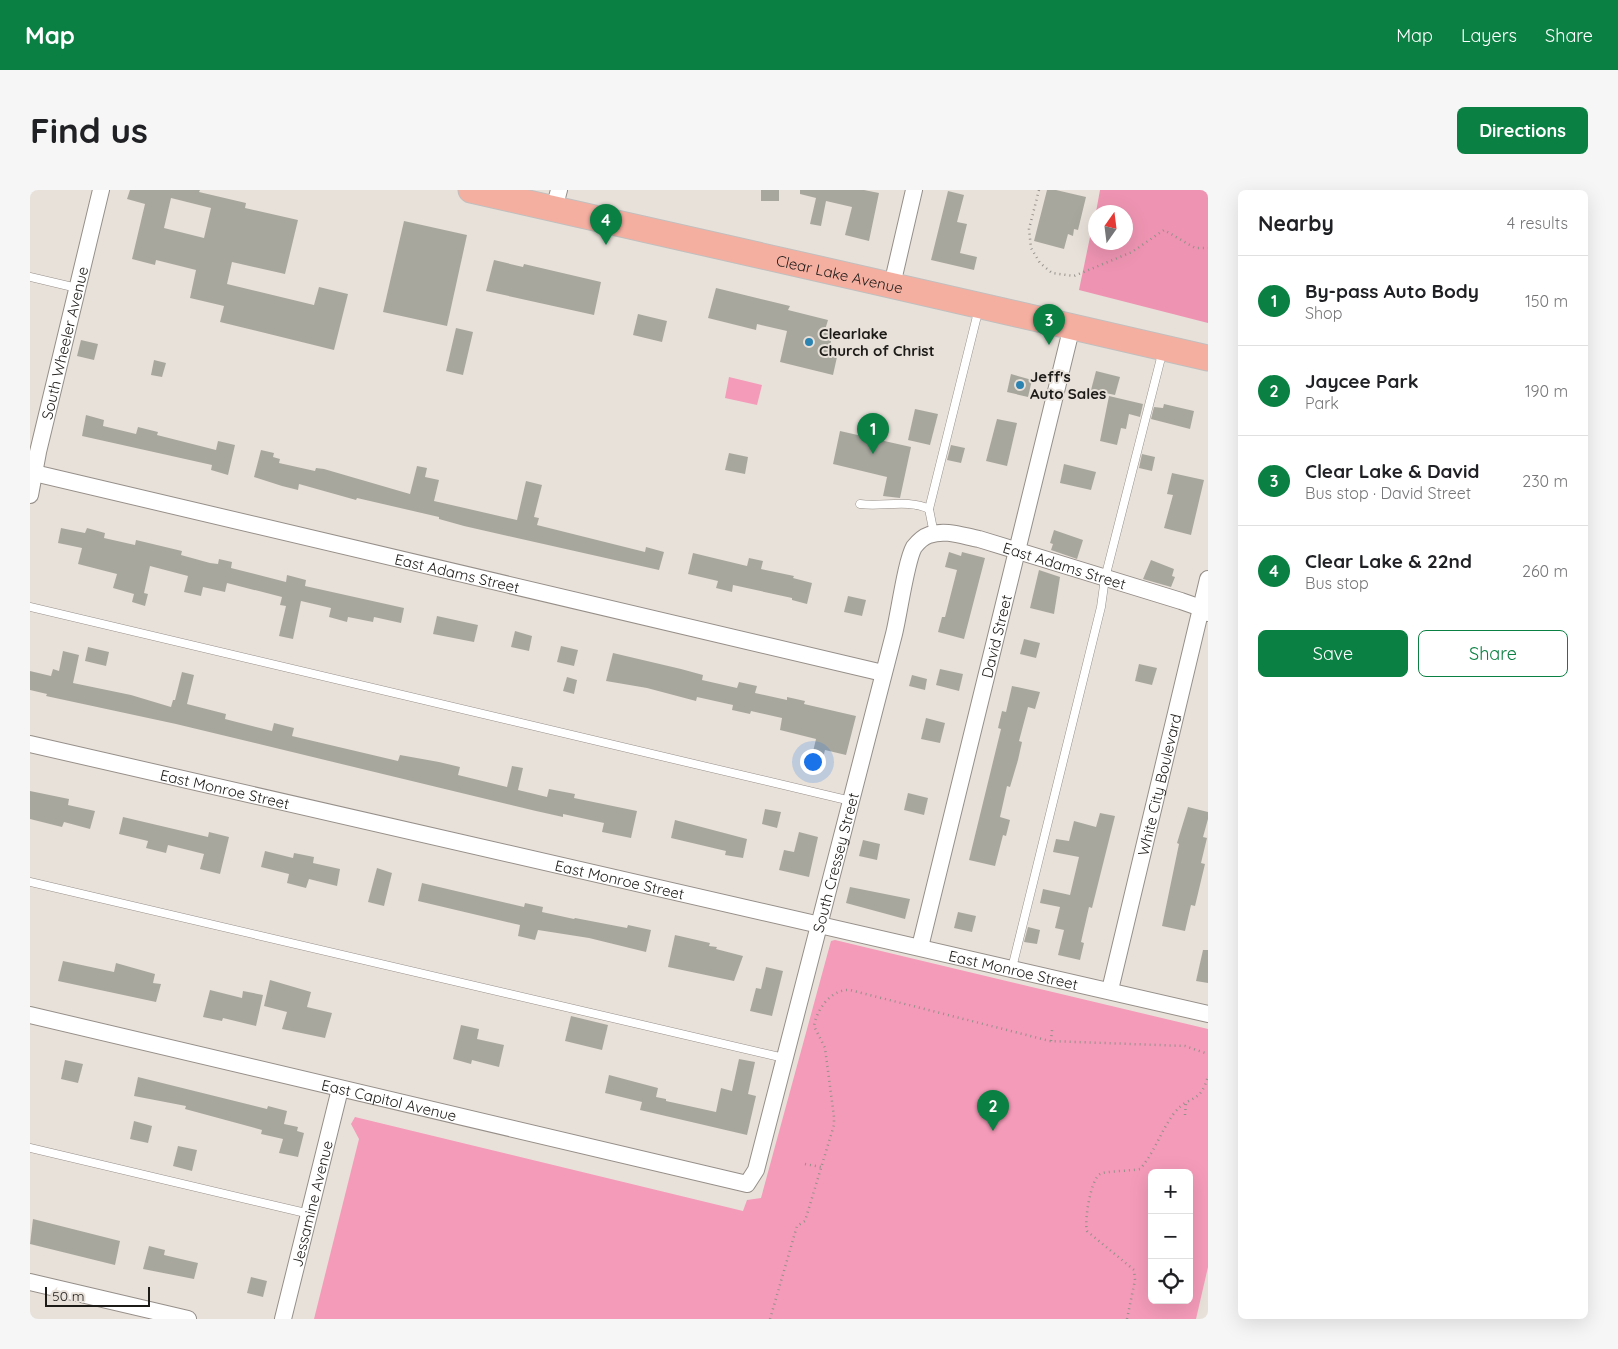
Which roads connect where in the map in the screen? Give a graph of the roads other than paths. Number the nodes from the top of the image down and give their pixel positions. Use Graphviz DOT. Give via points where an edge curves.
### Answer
graph roads {
  1 [pos="101,190"];
  2 [pos="471,190"];
  3 [pos="914,190"];
  4 [pos="557,200"];
  5 [pos="30,277"];
  6 [pos="892,285"];
  7 [pos="77,288"];
  8 [pos="980,304"];
  9 [pos="1072,326"];
  10 [pos="1163,348"];
  11 [pos="1208,358"];
  12 [pos="32,472"];
  13 [pos="30,495"];
  14 [pos="860,504"];
  15 [pos="929,509"];
  16 [pos="927,537"];
  17 [pos="1016,549"];
  18 [pos="1105,578"];
  19 [pos="1208,579"];
  20 [pos="30,607"];
  21 [pos="1204,610"];
  22 [pos="883,673"];
  23 [pos="30,744"];
  24 [pos="851,801"];
  25 [pos="30,882"];
  26 [pos="820,925"];
  27 [pos="920,947"];
  28 [pos="1012,968"];
  29 [pos="1110,990"];
  30 [pos="1208,1014"];
  31 [pos="30,1015"];
  32 [pos="784,1058"];
  33 [pos="340,1089"];
  34 [pos="30,1148"];
  35 [pos="747,1184"];
  36 [pos="310,1214"];
  37 [pos="30,1282"];
  38 [pos="188,1319"];
  39 [pos="283,1319"];
  1 -- 7 [label="street, South Wheeler Avenue"];
  2 -- 4 [label="main road, Clear Lake Avenue"];
  3 -- 6 [label="street"];
  4 -- 6 [label="main road, Clear Lake Avenue"];
  5 -- 7 [label="lane"];
  6 -- 8 [label="main road, Clear Lake Avenue"];
  7 -- 12 [label="street, South Wheeler Avenue"];
  8 -- 9 [label="main road, Clear Lake Avenue"];
  8 -- 15 [label="lane"];
  9 -- 10 [label="main road, Clear Lake Avenue"];
  9 -- 17 [label="street, David Street"];
  10 -- 11 [label="main road, Clear Lake Avenue"];
  10 -- 18 [label="lane"];
  12 -- 13 [label="street, South Wheeler Avenue"];
  12 -- 22 [label="street, East Adams Street"];
  14 -- 15 [label="lane" via="920,504"];
  15 -- 16 [label="lane"];
  16 -- 17 [label="street, East Adams Street" via="948,532"];
  16 -- 22 [label="street, South Cressey Street" via="914,548 910,558"];
  17 -- 18 [label="street, East Adams Street"];
  17 -- 27 [label="street, David Street"];
  18 -- 21 [label="street, East Adams Street"];
  18 -- 28 [label="lane"];
  19 -- 21 [label="street, White City Boulevard"];
  20 -- 24 [label="lane"];
  21 -- 29 [label="street, White City Boulevard"];
  22 -- 24 [label="street, South Cressey Street"];
  23 -- 26 [label="street, East Monroe Street"];
  24 -- 26 [label="street, South Cressey Street"];
  25 -- 32 [label="lane"];
  26 -- 27 [label="street, East Monroe Street"];
  26 -- 32 [label="street, South Cressey Street"];
  27 -- 28 [label="street, East Monroe Street"];
  28 -- 29 [label="street, East Monroe Street"];
  29 -- 30 [label="street, East Monroe Street"];
  31 -- 33 [label="street, East Capitol Avenue"];
  32 -- 35 [label="street, South Cressey Street" via="756,1170"];
  33 -- 35 [label="street, East Capitol Avenue"];
  33 -- 36 [label="street, Jessamine Avenue"];
  34 -- 36 [label="lane"];
  36 -- 39 [label="street, Jessamine Avenue"];
  37 -- 38 [label="street"];
}
